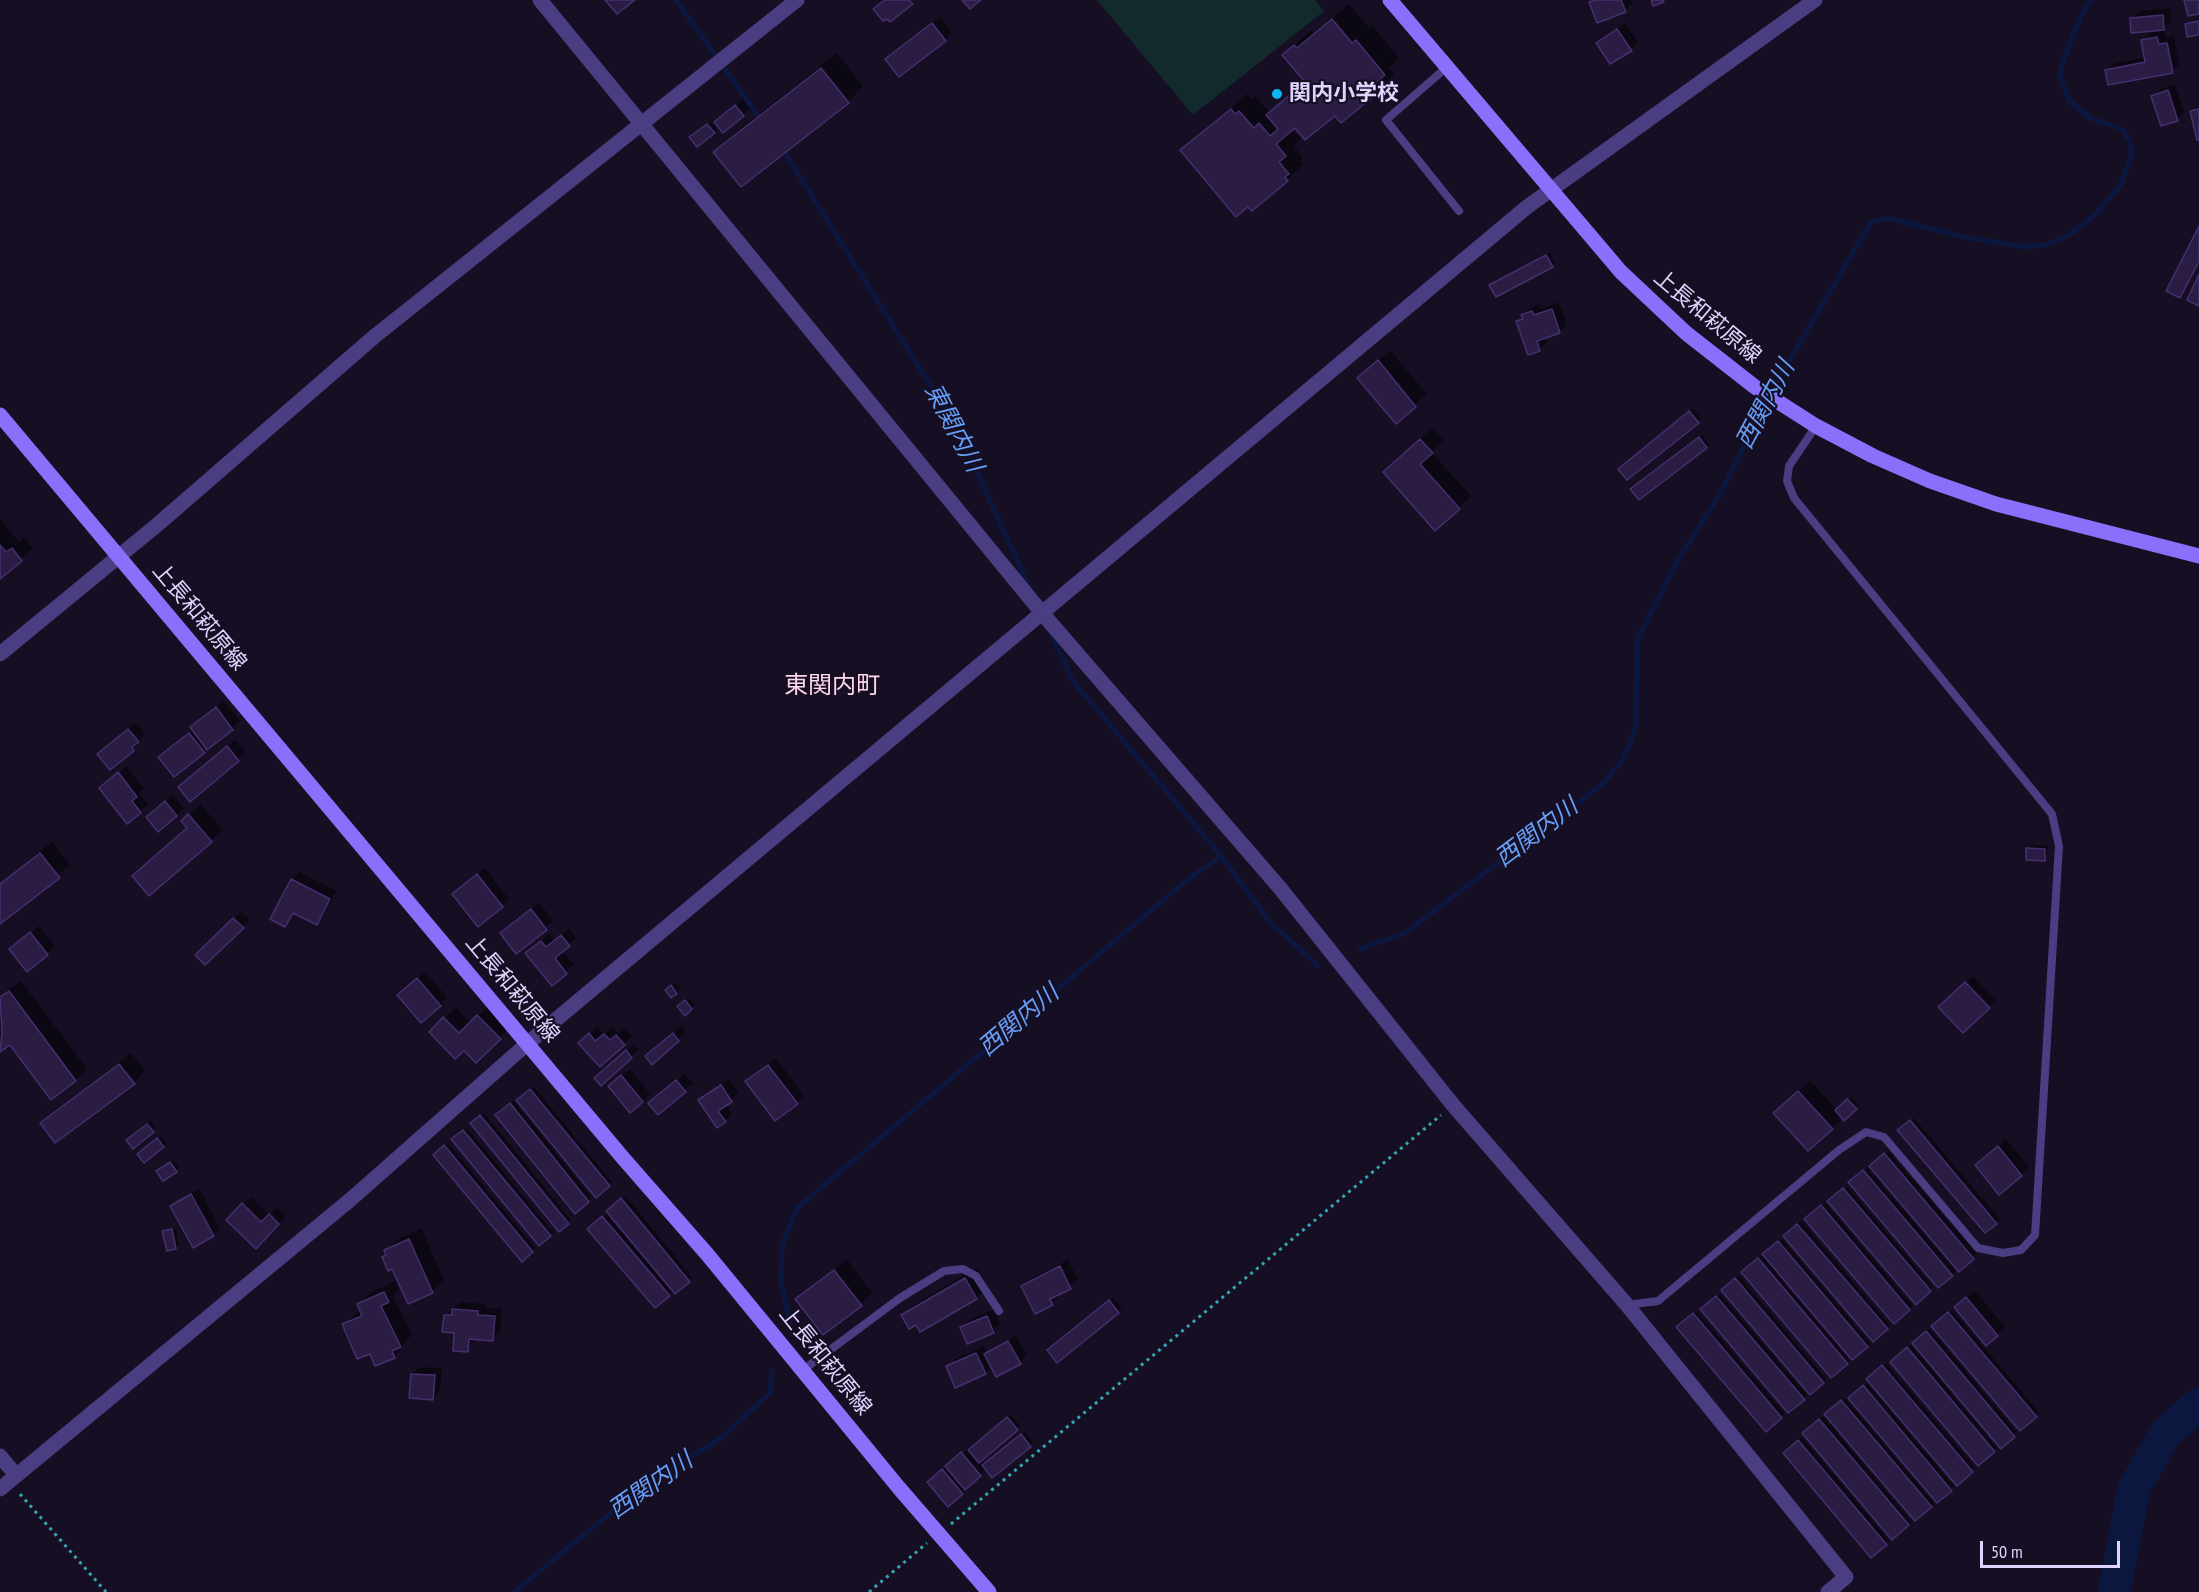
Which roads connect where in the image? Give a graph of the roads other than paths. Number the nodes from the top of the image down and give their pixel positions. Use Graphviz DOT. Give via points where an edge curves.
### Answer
graph roads {
  1 [pos="540,0"];
  2 [pos="797,0"];
  3 [pos="1390,0"];
  4 [pos="1815,0"];
  5 [pos="1447,68"];
  6 [pos="640,125"];
  7 [pos="1550,189"];
  8 [pos="1459,211"];
  9 [pos="0,416"];
  10 [pos="1816,426"];
  11 [pos="117,555"];
  12 [pos="2199,556"];
  13 [pos="1042,613"];
  14 [pos="0,654"];
  15 [pos="528,1043"];
  16 [pos="1627,1305"];
  17 [pos="999,1311"];
  18 [pos="803,1370"];
  19 [pos="0,1456"];
  20 [pos="8,1482"];
  21 [pos="989,1592"];
  22 [pos="1828,1592"];
  1 -- 6 [label="street"];
  2 -- 6 [label="street"];
  3 -- 5 [label="main road, 上長和萩原線"];
  4 -- 7 [label="street"];
  5 -- 7 [label="main road, 上長和萩原線"];
  5 -- 8 [label="lane" via="1386,120"];
  6 -- 11 [label="street" via="375,336 157,525"];
  6 -- 13 [label="street"];
  7 -- 10 [label="main road, 上長和萩原線" via="1629,279 1686,333 1755,387"];
  7 -- 13 [label="street"];
  9 -- 11 [label="main road, 上長和萩原線"];
  10 -- 12 [label="main road, 上長和萩原線" via="1901,469 1985,500"];
  10 -- 16 [label="lane" via="1789,466 1787,481 1794,498 2052,814 2059,846 2036,1236 2021,1250 1978,1248 1884,1137 1866,1132 1839,1150 1659,1301"];
  11 -- 14 [label="street"];
  11 -- 15 [label="main road, 上長和萩原線"];
  13 -- 15 [label="street"];
  13 -- 16 [label="street" via="1280,888 1453,1105"];
  15 -- 18 [label="main road, 上長和萩原線"];
  15 -- 20 [label="street" via="350,1200"];
  16 -- 22 [label="street" via="1846,1577"];
  17 -- 18 [label="lane" via="976,1276 963,1269 944,1271 900,1298"];
  18 -- 21 [label="main road, 上長和萩原線"];
  19 -- 20 [label="street"];
}
